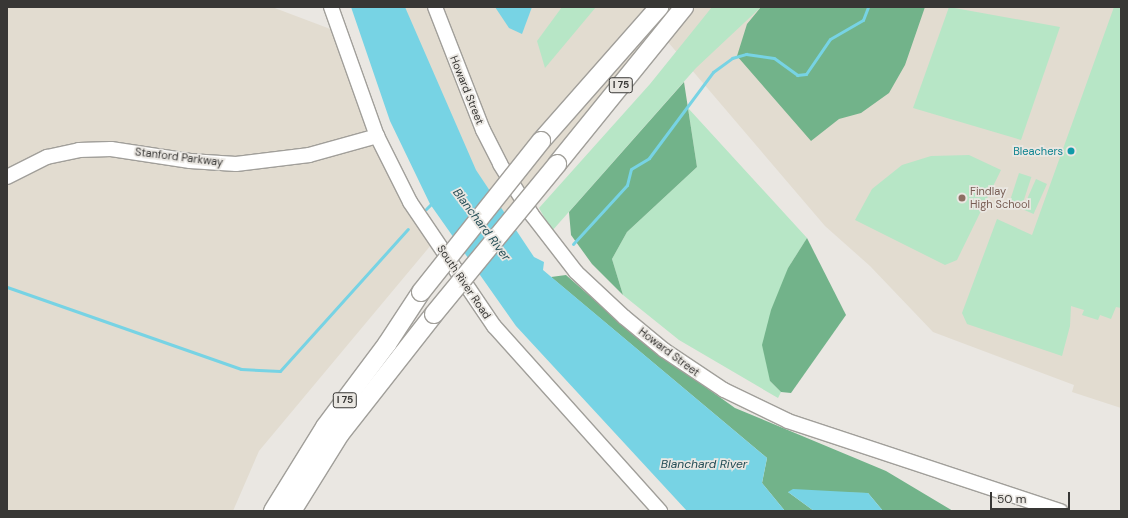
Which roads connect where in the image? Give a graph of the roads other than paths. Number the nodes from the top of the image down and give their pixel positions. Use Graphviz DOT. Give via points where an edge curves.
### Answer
graph roads {
  1 [pos="435,7"];
  2 [pos="659,7"];
  3 [pos="684,7"];
  4 [pos="332,9"];
  5 [pos="377,136"];
  6 [pos="7,177"];
  7 [pos="273,511"];
  8 [pos="292,511"];
  9 [pos="660,511"];
  10 [pos="1060,511"];
  1 -- 10 [label="street, Howard Street" via="483,130 500,164 532,215 576,272 664,350 724,390 788,422"];
  2 -- 7 [label="highway, I 75, bridge" via="541,141 421,292 387,344 325,428"];
  3 -- 8 [label="highway, I 75, bridge" via="434,314 340,434"];
  4 -- 5 [label="street, South River Road"];
  5 -- 6 [label="street, Stanford Parkway" via="309,155 236,164 190,161 111,149 79,150 42,159"];
  5 -- 9 [label="street, South River Road" via="410,202 478,306"];
}
